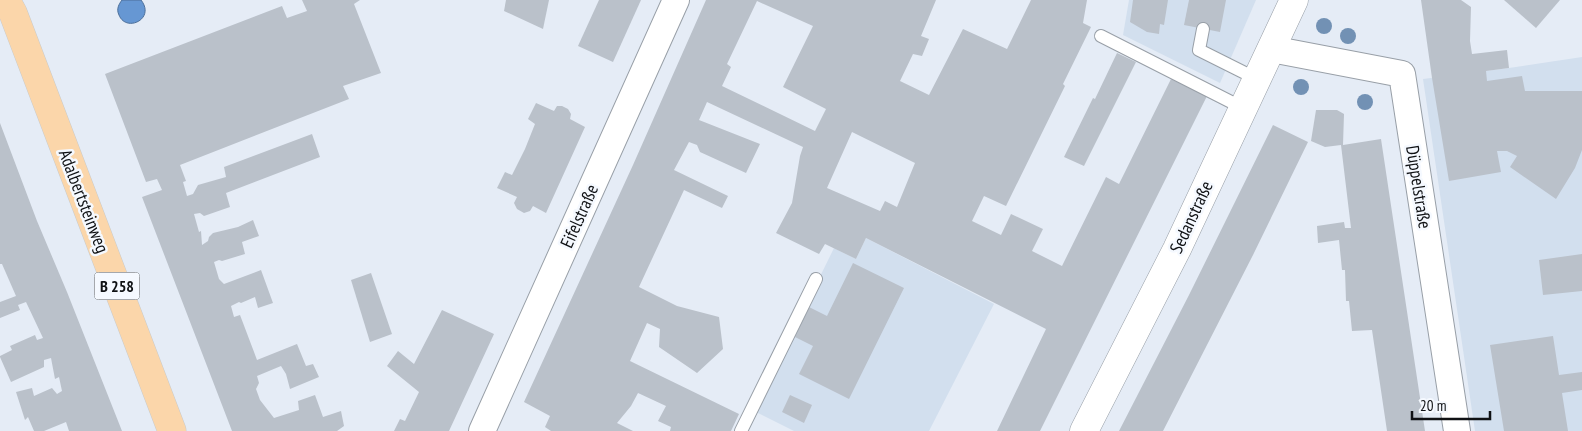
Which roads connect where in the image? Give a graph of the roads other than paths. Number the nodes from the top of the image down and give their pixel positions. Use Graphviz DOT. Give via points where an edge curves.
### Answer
graph roads {
  1 [pos="6,0"];
  2 [pos="676,0"];
  3 [pos="1294,0"];
  4 [pos="1203,29"];
  5 [pos="1101,36"];
  6 [pos="1271,49"];
  7 [pos="1257,79"];
  8 [pos="1243,108"];
  9 [pos="816,279"];
  10 [pos="486,429"];
  11 [pos="172,431"];
  12 [pos="741,431"];
  13 [pos="1084,431"];
  14 [pos="1457,431"];
  1 -- 11 [label="main road, Adalbertsteinweg / B 258"];
  2 -- 10 [label="street, Eifelstraße"];
  3 -- 6 [label="street, Sedanstraße"];
  4 -- 7 [label="lane" via="1199,50"];
  5 -- 8 [label="lane"];
  6 -- 7 [label="street, Sedanstraße"];
  6 -- 14 [label="street, Düppelstraße" via="1402,74"];
  7 -- 8 [label="street, Sedanstraße"];
  8 -- 13 [label="street, Sedanstraße" via="1177,249"];
  9 -- 12 [label="lane"];
}
